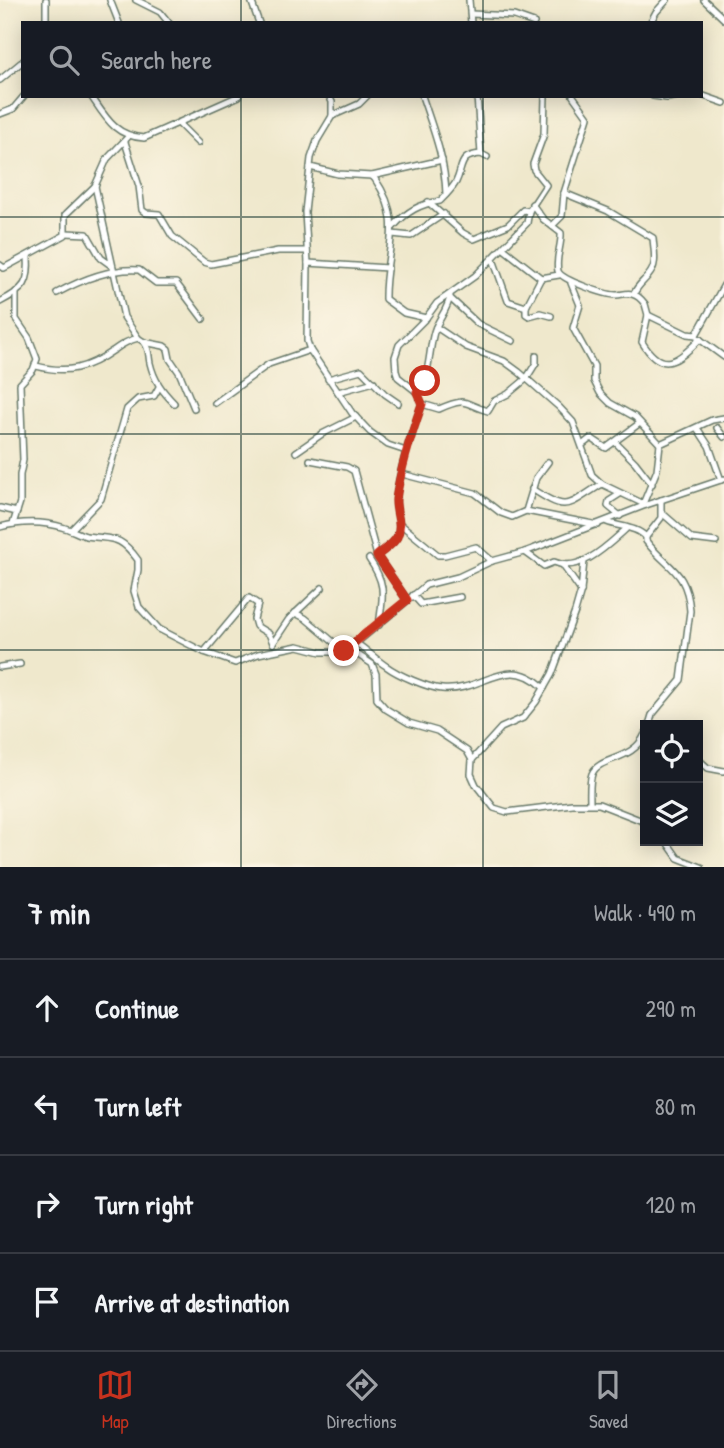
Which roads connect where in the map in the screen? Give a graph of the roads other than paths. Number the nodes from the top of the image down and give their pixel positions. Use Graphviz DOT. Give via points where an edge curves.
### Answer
graph roads {
  1 [pos="46,0"];
  2 [pos="110,0"];
  3 [pos="136,0"];
  4 [pos="251,0"];
  5 [pos="469,0"];
  6 [pos="667,0"];
  7 [pos="704,0"];
  8 [pos="724,7"];
  9 [pos="719,13"];
  10 [pos="471,14"];
  11 [pos="724,19"];
  12 [pos="46,21"];
  13 [pos="118,21"];
  14 [pos="167,21"];
  15 [pos="258,21"];
  16 [pos="470,21"];
  17 [pos="528,21"];
  18 [pos="651,21"];
  19 [pos="21,63"];
  20 [pos="0,80"];
  21 [pos="703,96"];
  22 [pos="22,98"];
  23 [pos="92,98"];
  24 [pos="232,98"];
  25 [pos="330,98"];
  26 [pos="365,98"];
  27 [pos="423,98"];
  28 [pos="477,98"];
  29 [pos="545,98"];
  30 [pos="574,98"];
  31 [pos="724,103"];
  32 [pos="0,114"];
  33 [pos="332,116"];
  34 [pos="178,123"];
  35 [pos="127,140"];
  36 [pos="198,143"];
  37 [pos="442,160"];
  38 [pos="310,167"];
  39 [pos="372,176"];
  40 [pos="94,186"];
  41 [pos="564,193"];
  42 [pos="446,194"];
  43 [pos="428,202"];
  44 [pos="532,204"];
  45 [pos="528,211"];
  46 [pos="444,214"];
  47 [pos="552,226"];
  48 [pos="393,231"];
  49 [pos="66,233"];
  50 [pos="504,249"];
  51 [pos="307,251"];
  52 [pos="28,256"];
  53 [pos="493,259"];
  54 [pos="308,263"];
  55 [pos="0,265"];
  56 [pos="388,268"];
  57 [pos="113,269"];
  58 [pos="559,275"];
  59 [pos="541,278"];
  60 [pos="571,283"];
  61 [pos="724,285"];
  62 [pos="16,292"];
  63 [pos="57,293"];
  64 [pos="634,295"];
  65 [pos="450,297"];
  66 [pos="0,302"];
  67 [pos="526,307"];
  68 [pos="648,315"];
  69 [pos="551,316"];
  70 [pos="426,318"];
  71 [pos="203,319"];
  72 [pos="436,327"];
  73 [pos="698,337"];
  74 [pos="141,340"];
  75 [pos="513,341"];
  76 [pos="310,350"];
  77 [pos="536,356"];
  78 [pos="724,357"];
  79 [pos="36,366"];
  80 [pos="328,379"];
  81 [pos="526,379"];
  82 [pos="374,382"];
  83 [pos="159,387"];
  84 [pos="338,392"];
  85 [pos="417,392"];
  86 [pos="398,402"];
  87 [pos="174,403"];
  88 [pos="215,403"];
  89 [pos="422,404"];
  90 [pos="194,408"];
  91 [pos="356,417"];
  92 [pos="724,418"];
  93 [pos="640,423"];
  94 [pos="697,428"];
  95 [pos="717,428"];
  96 [pos="724,438"];
  97 [pos="615,442"];
  98 [pos="660,444"];
  99 [pos="582,445"];
  100 [pos="406,451"];
  101 [pos="296,452"];
  102 [pos="310,460"];
  103 [pos="548,462"];
  104 [pos="402,474"];
  105 [pos="722,479"];
  106 [pos="601,484"];
  107 [pos="652,484"];
  108 [pos="532,489"];
  109 [pos="620,494"];
  110 [pos="661,500"];
  111 [pos="645,505"];
  112 [pos="0,509"];
  113 [pos="526,511"];
  114 [pos="17,512"];
  115 [pos="662,513"];
  116 [pos="620,516"];
  117 [pos="607,522"];
  118 [pos="399,523"];
  119 [pos="13,524"];
  120 [pos="598,525"];
  121 [pos="0,527"];
  122 [pos="626,529"];
  123 [pos="71,530"];
  124 [pos="646,537"];
  125 [pos="716,542"];
  126 [pos="525,552"];
  127 [pos="377,556"];
  128 [pos="369,559"];
  129 [pos="492,561"];
  130 [pos="584,561"];
  131 [pos="564,567"];
  132 [pos="322,589"];
  133 [pos="581,591"];
  134 [pos="413,595"];
  135 [pos="460,597"];
  136 [pos="407,600"];
  137 [pos="295,613"];
  138 [pos="379,625"];
  139 [pos="273,643"];
  140 [pos="356,643"];
  141 [pos="346,650"];
  142 [pos="270,651"];
  143 [pos="204,652"];
  144 [pos="20,664"];
  145 [pos="0,667"];
  146 [pos="544,688"];
  147 [pos="652,720"];
  148 [pos="640,745"];
  149 [pos="472,760"];
  150 [pos="703,764"];
  151 [pos="724,771"];
  152 [pos="590,803"];
  153 [pos="640,820"];
  154 [pos="670,846"];
  155 [pos="701,867"];
  1 -- 12 [label="street"];
  2 -- 13 [label="street"];
  3 -- 14 [label="street"];
  4 -- 15 [label="street"];
  5 -- 10 [label="street"];
  6 -- 18 [label="street"];
  7 -- 9 [label="street"];
  8 -- 9 [label="street"];
  9 -- 11 [label="street"];
  10 -- 16 [label="street"];
  10 -- 17 [label="street"];
  19 -- 20 [label="street"];
  21 -- 31 [label="street"];
  22 -- 32 [label="street"];
  23 -- 35 [label="street"];
  24 -- 34 [label="street"];
  25 -- 33 [label="street"];
  26 -- 33 [label="street"];
  27 -- 37 [label="street"];
  28 -- 42 [label="street" via="484,155 467,157"];
  29 -- 44 [label="street" via="544,134 533,164 545,185"];
  30 -- 41 [label="street" via="588,117"];
  33 -- 38 [label="street" via="317,141"];
  34 -- 35 [label="street" via="150,137"];
  34 -- 36 [label="street"];
  35 -- 40 [label="street" via="107,159"];
  35 -- 51 [label="street" via="142,210 159,214 172,236 204,262"];
  37 -- 39 [label="street"];
  37 -- 42 [label="street"];
  38 -- 39 [label="street"];
  38 -- 51 [label="street" via="304,212"];
  39 -- 48 [label="street" via="388,199"];
  40 -- 49 [label="street" via="65,215"];
  40 -- 57 [label="street"];
  41 -- 47 [label="street" via="562,216"];
  41 -- 64 [label="street" via="608,211 653,238 655,265"];
  42 -- 43 [label="street" via="438,202"];
  43 -- 46 [label="street"];
  43 -- 48 [label="street" via="406,214"];
  44 -- 45 [label="street"];
  44 -- 47 [label="street"];
  45 -- 46 [label="street" via="477,239 463,233"];
  45 -- 50 [label="street" via="527,223"];
  46 -- 48 [label="street" via="411,236"];
  47 -- 58 [label="street" via="562,236"];
  48 -- 56 [label="street"];
  49 -- 52 [label="street"];
  49 -- 57 [label="street" via="87,234"];
  50 -- 53 [label="street"];
  50 -- 59 [label="street"];
  51 -- 54 [label="street"];
  52 -- 55 [label="street" via="4,268"];
  52 -- 62 [label="street" via="30,275"];
  53 -- 65 [label="street"];
  53 -- 67 [label="street" via="508,301"];
  54 -- 56 [label="street"];
  54 -- 76 [label="street"];
  56 -- 70 [label="street" via="385,299 404,313"];
  57 -- 63 [label="street"];
  57 -- 71 [label="street" via="136,269 156,283 173,282"];
  57 -- 74 [label="street" via="124,317"];
  58 -- 59 [label="street"];
  58 -- 60 [label="street"];
  59 -- 67 [label="street"];
  60 -- 64 [label="street" via="607,294"];
  60 -- 93 [label="street" via="580,305 573,328 594,366 596,386 610,403"];
  61 -- 73 [label="street"];
  62 -- 66 [label="street"];
  62 -- 79 [label="street" via="16,319 35,350"];
  64 -- 68 [label="street" via="645,303"];
  65 -- 70 [label="street" via="437,303"];
  65 -- 72 [label="street"];
  65 -- 75 [label="street" via="483,327"];
  67 -- 69 [label="street" via="527,315"];
  68 -- 73 [label="street"];
  68 -- 73 [label="street" via="642,342 663,364 679,358"];
  70 -- 85 [label="street" via="399,345 395,357 398,377"];
  72 -- 81 [label="street" via="466,347 504,361"];
  72 -- 85 [label="street" via="427,376"];
  73 -- 78 [label="street"];
  74 -- 79 [label="street" via="123,342 76,369"];
  74 -- 83 [label="street" via="149,348"];
  74 -- 90 [label="street" via="168,349"];
  76 -- 80 [label="street"];
  76 -- 88 [label="street" via="275,360"];
  77 -- 81 [label="street"];
  79 -- 114 [label="street" via="20,384 23,460"];
  80 -- 82 [label="street" via="361,370"];
  80 -- 84 [label="street"];
  81 -- 89 [label="street" via="494,401 488,411 463,401 439,410"];
  81 -- 99 [label="street" via="573,422"];
  82 -- 84 [label="street"];
  82 -- 86 [label="street"];
  83 -- 87 [label="street"];
  83 -- 123 [label="street" via="154,396 138,399 127,409 101,499"];
  84 -- 91 [label="street"];
  85 -- 89 [label="street"];
  89 -- 100 [label="street"];
  91 -- 100 [label="street" via="381,441"];
  91 -- 101 [label="street"];
  92 -- 94 [label="street"];
  93 -- 97 [label="street"];
  93 -- 98 [label="street"];
  94 -- 98 [label="street"];
  94 -- 105 [label="street"];
  95 -- 96 [label="street"];
  97 -- 99 [label="street" via="604,449 591,438"];
  97 -- 107 [label="street"];
  98 -- 107 [label="street"];
  99 -- 106 [label="street" via="589,471"];
  100 -- 104 [label="street"];
  102 -- 127 [label="street" via="354,471"];
  103 -- 108 [label="street"];
  104 -- 113 [label="street" via="474,493 512,517"];
  104 -- 118 [label="street" via="396,499"];
  105 -- 110 [label="street"];
  106 -- 108 [label="street" via="564,505"];
  106 -- 109 [label="street"];
  107 -- 111 [label="street"];
  108 -- 113 [label="street"];
  109 -- 111 [label="street"];
  109 -- 116 [label="street" via="608,506"];
  110 -- 111 [label="street"];
  110 -- 115 [label="street"];
  111 -- 116 [label="street"];
  112 -- 114 [label="street"];
  113 -- 120 [label="street"];
  114 -- 119 [label="street"];
  115 -- 124 [label="street"];
  115 -- 125 [label="street" via="692,539"];
  116 -- 117 [label="street"];
  117 -- 120 [label="street"];
  117 -- 122 [label="street"];
  118 -- 127 [label="street" via="398,535"];
  118 -- 129 [label="street" via="438,555 476,547"];
  119 -- 121 [label="street"];
  119 -- 123 [label="street" via="35,522"];
  120 -- 126 [label="street"];
  122 -- 124 [label="street" via="639,530"];
  122 -- 130 [label="street"];
  123 -- 143 [label="street" via="114,538 125,546 138,563 134,591 139,607 159,629"];
  124 -- 147 [label="street" via="648,545 680,573 690,602 681,680"];
  126 -- 129 [label="street"];
  126 -- 131 [label="street" via="544,566 554,562"];
  127 -- 136 [label="street"];
  128 -- 138 [label="street" via="382,583"];
  129 -- 134 [label="street" via="426,585"];
  130 -- 131 [label="street"];
  130 -- 133 [label="street"];
  131 -- 133 [label="street"];
  132 -- 137 [label="street"];
  133 -- 146 [label="street"];
  134 -- 135 [label="street" via="421,604"];
  134 -- 136 [label="street"];
  136 -- 138 [label="street"];
  137 -- 139 [label="street"];
  137 -- 141 [label="street"];
  138 -- 140 [label="street"];
  139 -- 142 [label="street"];
  139 -- 143 [label="street" via="269,634 256,626 258,604 249,598"];
  140 -- 141 [label="street"];
  140 -- 146 [label="street" via="390,669 442,689 468,687 510,672 534,678"];
  141 -- 142 [label="street" via="329,653 298,646"];
  141 -- 149 [label="street" via="372,664 377,699 386,709 409,723 437,731 467,751"];
  142 -- 143 [label="street" via="235,663"];
  144 -- 145 [label="street"];
  146 -- 149 [label="street" via="526,715 501,727"];
  148 -- 152 [label="street" via="595,769"];
  149 -- 152 [label="street" via="476,785 499,810"];
  150 -- 151 [label="street"];
  152 -- 153 [label="street"];
  154 -- 155 [label="street" via="678,858"];
}
